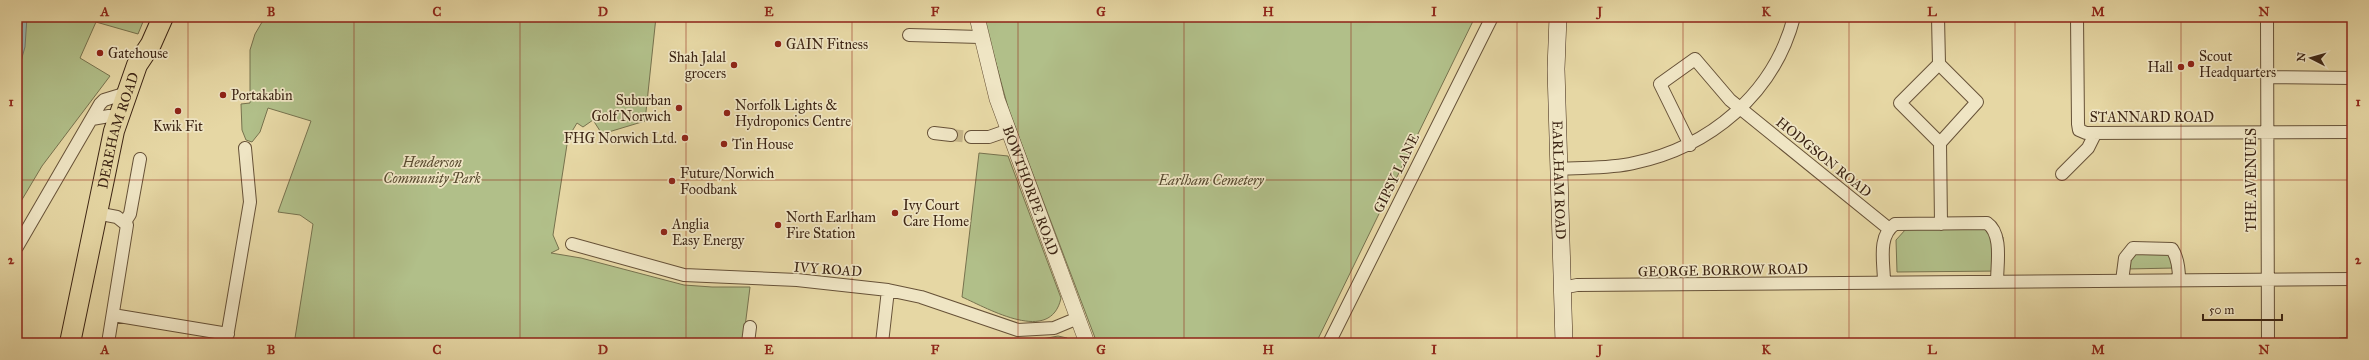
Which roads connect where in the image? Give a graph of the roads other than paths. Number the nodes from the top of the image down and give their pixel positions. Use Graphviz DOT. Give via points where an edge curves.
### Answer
graph roads {
  1 [pos="163,17"];
  2 [pos="977,17"];
  3 [pos="1492,17"];
  4 [pos="1558,17"];
  5 [pos="1794,17"];
  6 [pos="1938,17"];
  7 [pos="2077,17"];
  8 [pos="2266,17"];
  9 [pos="909,35"];
  10 [pos="980,36"];
  11 [pos="151,44"];
  12 [pos="1939,64"];
  13 [pos="2267,77"];
  14 [pos="2352,78"];
  15 [pos="127,93"];
  16 [pos="1741,108"];
  17 [pos="118,117"];
  18 [pos="92,119"];
  19 [pos="1009,130"];
  20 [pos="2352,132"];
  21 [pos="934,133"];
  22 [pos="2266,133"];
  23 [pos="2096,134"];
  24 [pos="951,135"];
  25 [pos="971,137"];
  26 [pos="1940,143"];
  27 [pos="1690,145"];
  28 [pos="245,148"];
  29 [pos="140,159"];
  30 [pos="1558,169"];
  31 [pos="2062,174"];
  32 [pos="97,206"];
  33 [pos="125,222"];
  34 [pos="1941,224"];
  35 [pos="1888,228"];
  36 [pos="572,244"];
  37 [pos="17,247"];
  38 [pos="2352,279"];
  39 [pos="2179,280"];
  40 [pos="2267,280"];
  41 [pos="2122,281"];
  42 [pos="1884,282"];
  43 [pos="1997,282"];
  44 [pos="1562,288"];
  45 [pos="888,290"];
  46 [pos="113,315"];
  47 [pos="1078,318"];
  48 [pos="750,327"];
  49 [pos="227,338"];
  50 [pos="70,343"];
  51 [pos="108,343"];
  52 [pos="748,343"];
  53 [pos="882,343"];
  54 [pos="1087,343"];
  55 [pos="1329,343"];
  56 [pos="1564,343"];
  57 [pos="2268,343"];
  1 -- 11 [label="highway, DEREHAM ROAD"];
  2 -- 10 [label="street, BOWTHORPE ROAD"];
  3 -- 55 [label="street, GIPSY LANE"];
  4 -- 30 [label="main road, EARLHAM ROAD"];
  5 -- 16 [label="street" via="1777,60 1759,89"];
  6 -- 12 [label="street"];
  7 -- 23 [label="street, STANNARD ROAD" via="2078,124 2080,130"];
  8 -- 13 [label="street, THE AVENUES"];
  9 -- 10 [label="street"];
  10 -- 19 [label="street, BOWTHORPE ROAD" via="997,99"];
  11 -- 15 [label="highway, DEREHAM ROAD" via="137,65"];
  11 -- 32 [label="highway, DEREHAM ROAD" via="148,69 120,151"];
  12 -- 26 [label="street" via="1977,102"];
  12 -- 26 [label="street" via="1900,103"];
  13 -- 14 [label="street"];
  13 -- 22 [label="street, THE AVENUES"];
  15 -- 17 [label="highway, DEREHAM ROAD"];
  15 -- 18 [label="street" via="104,100"];
  16 -- 27 [label="street" via="1725,123"];
  16 -- 27 [label="street, HODGSON ROAD" via="1730,100 1695,59 1660,84"];
  16 -- 35 [label="street, HODGSON ROAD"];
  17 -- 18 [label="street"];
  17 -- 32 [label="highway, DEREHAM ROAD"];
  18 -- 37 [label="street"];
  19 -- 25 [label="street" via="989,137"];
  19 -- 47 [label="street, BOWTHORPE ROAD"];
  20 -- 22 [label="street, STANNARD ROAD"];
  21 -- 24 [label="street"];
  22 -- 23 [label="street, STANNARD ROAD"];
  22 -- 40 [label="street, THE AVENUES"];
  23 -- 31 [label="street" via="2088,148"];
  26 -- 34 [label="street"];
  27 -- 30 [label="street" via="1660,157 1632,164 1604,168"];
  28 -- 49 [label="street" via="250,202"];
  29 -- 33 [label="street, DEREHAM ROAD" via="130,214"];
  30 -- 44 [label="main road, EARLHAM ROAD"];
  32 -- 33 [label="street"];
  32 -- 50 [label="highway, DEREHAM ROAD"];
  33 -- 46 [label="street, DEREHAM ROAD" via="127,230"];
  34 -- 35 [label="street" via="1895,224"];
  34 -- 43 [label="street" via="1987,223 1993,228 1997,236"];
  35 -- 42 [label="street" via="1883,236"];
  36 -- 45 [label="street, IVY ROAD" via="684,275 797,280"];
  38 -- 40 [label="street, GEORGE BORROW ROAD"];
  39 -- 40 [label="street, GEORGE BORROW ROAD"];
  39 -- 41 [label="street, GEORGE BORROW ROAD"];
  39 -- 41 [label="street" via="2179,270 2172,249 2133,248 2125,258"];
  40 -- 57 [label="street, THE AVENUES"];
  41 -- 43 [label="street, GEORGE BORROW ROAD"];
  42 -- 43 [label="street, GEORGE BORROW ROAD"];
  42 -- 44 [label="street, GEORGE BORROW ROAD" via="1576,285"];
  44 -- 56 [label="main road, EARLHAM ROAD"];
  45 -- 47 [label="street, IVY ROAD" via="922,297 1018,330 1054,328"];
  45 -- 53 [label="street"];
  46 -- 49 [label="street"];
  46 -- 51 [label="street, DEREHAM ROAD"];
  47 -- 54 [label="street, BOWTHORPE ROAD"];
  48 -- 52 [label="street"];
}
